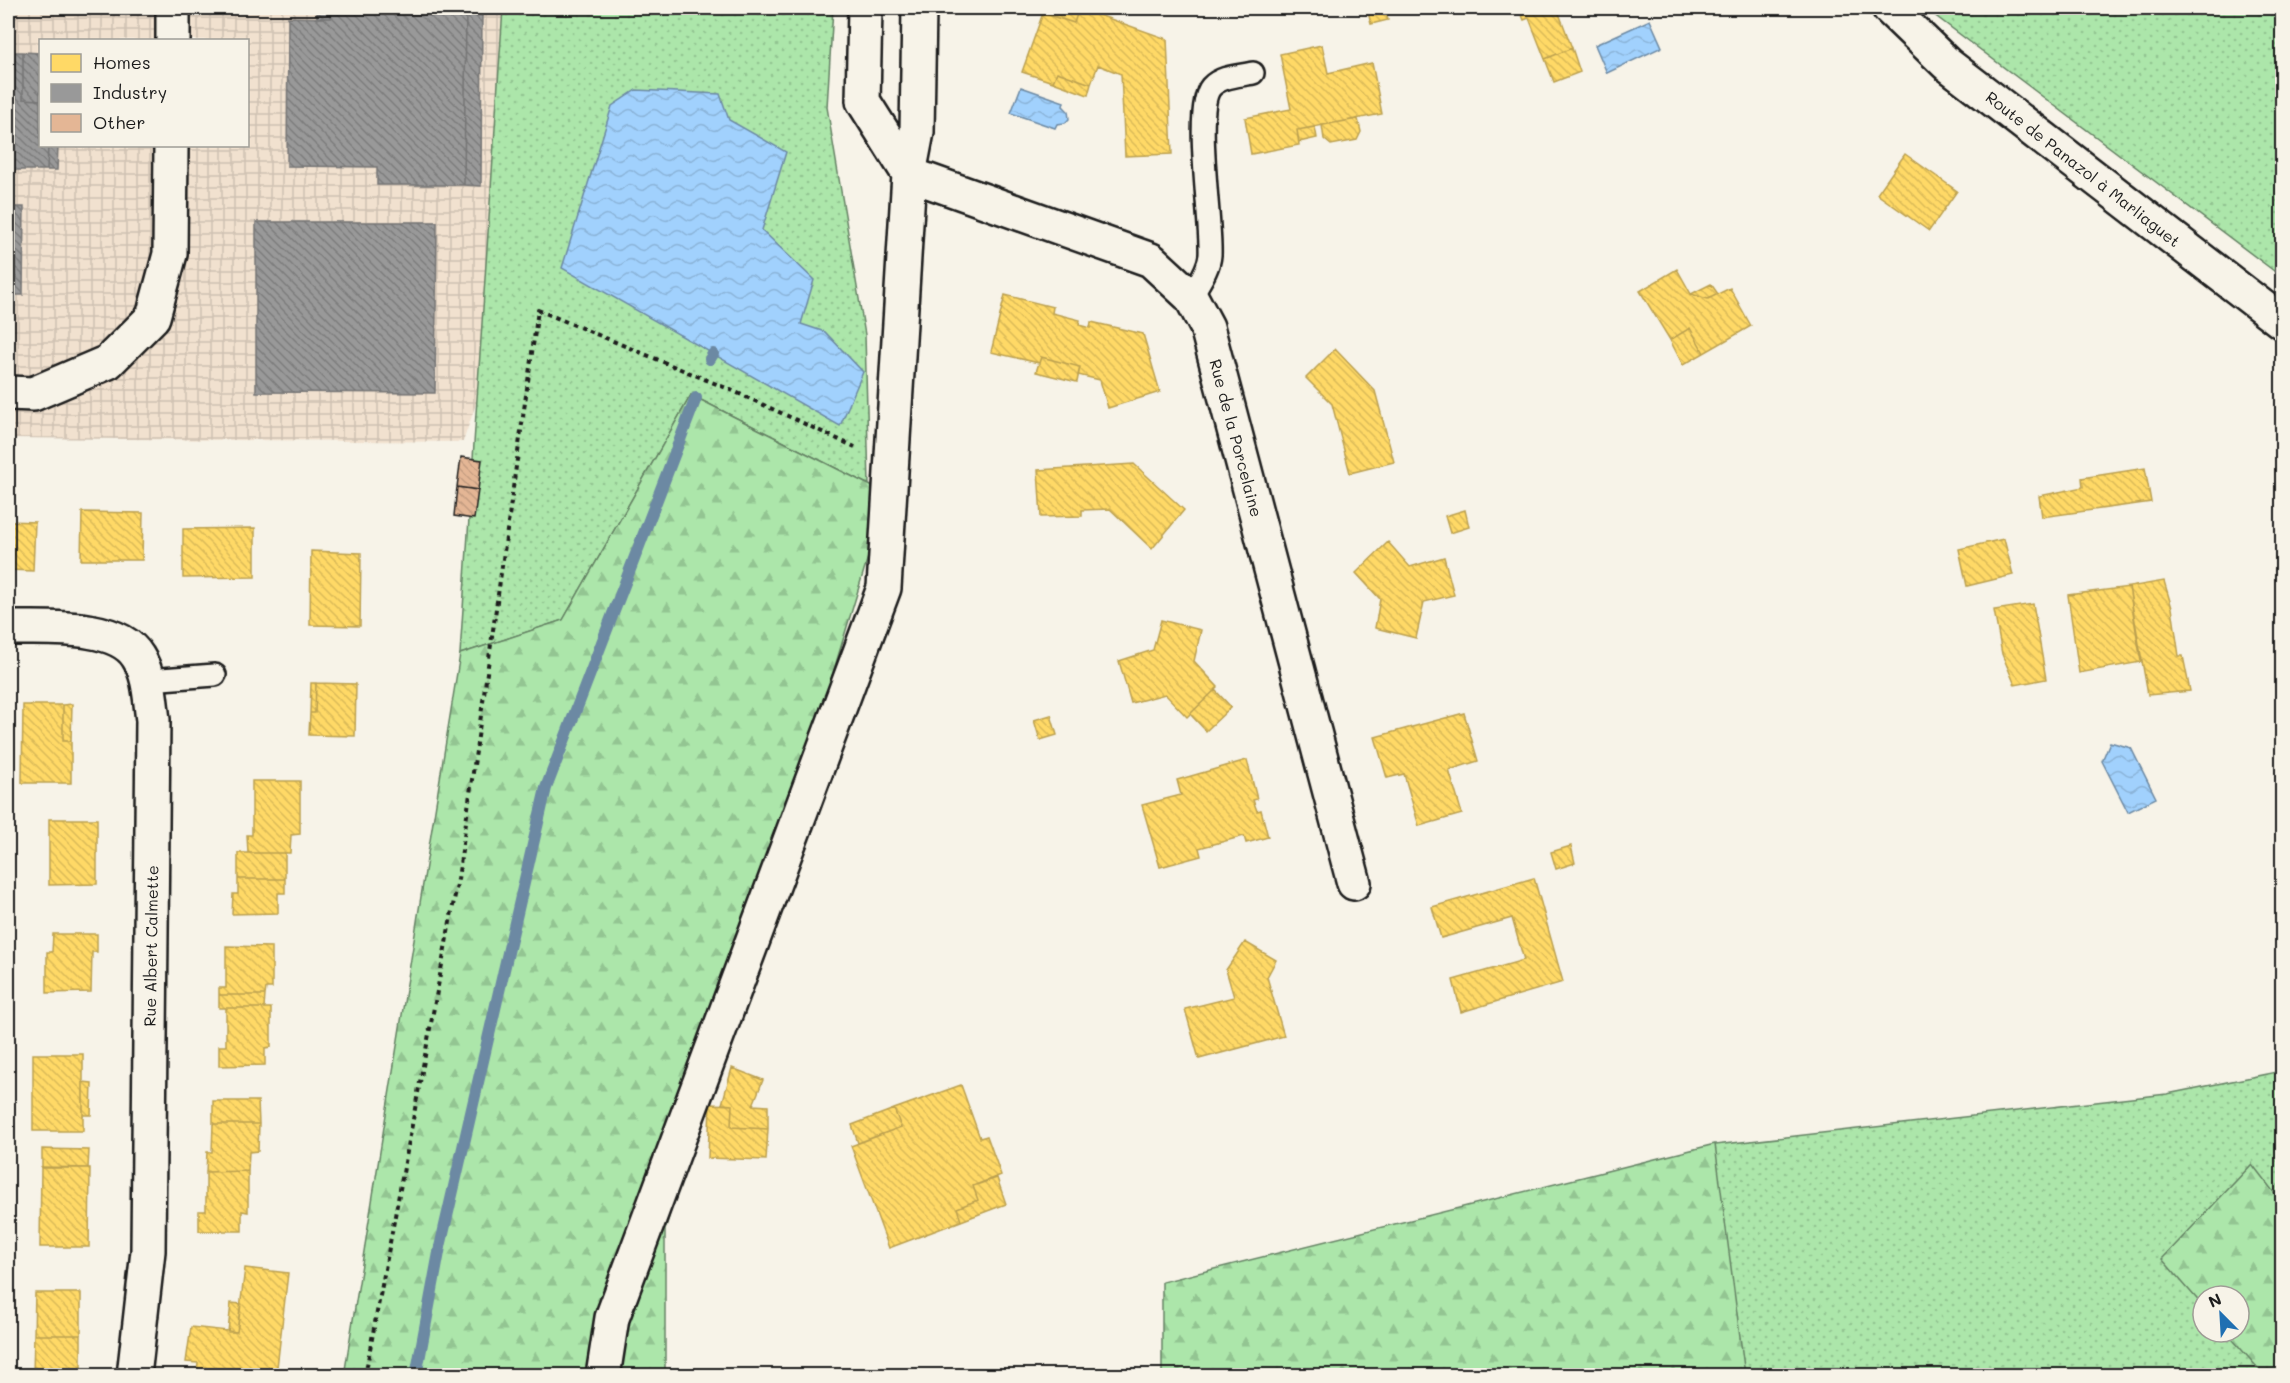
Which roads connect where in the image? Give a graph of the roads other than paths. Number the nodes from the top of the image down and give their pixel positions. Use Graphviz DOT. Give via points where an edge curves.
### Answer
graph roads {
  1 [pos="173,8"];
  2 [pos="865,8"];
  3 [pos="919,8"];
  4 [pos="1889,8"];
  5 [pos="173,39"];
  6 [pos="1253,73"];
  7 [pos="171,147"];
  8 [pos="909,174"];
  9 [pos="1191,297"];
  10 [pos="2283,322"];
  11 [pos="8,393"];
  12 [pos="8,628"];
  13 [pos="215,675"];
  14 [pos="148,680"];
  15 [pos="1354,883"];
  16 [pos="134,1376"];
  17 [pos="603,1376"];
  1 -- 5 [label="street"];
  2 -- 8 [label="street" via="863,101"];
  3 -- 8 [label="street" via="916,132"];
  4 -- 10 [label="street, Route de Panazol à Marliaguet" via="1947,64"];
  6 -- 9 [label="lane" via="1219,81 1204,99 1210,258"];
  7 -- 11 [label="street" via="170,254 153,317 108,362 33,394"];
  8 -- 9 [label="street, Rue de la Porcelaine" via="1151,260"];
  8 -- 17 [label="street" via="884,588 612,1317"];
  9 -- 15 [label="street, Rue de la Porcelaine" via="1207,327"];
  12 -- 14 [label="street, Rue Albert Calmette" via="86,629 118,639 138,656"];
  13 -- 14 [label="lane"];
  14 -- 16 [label="street, Rue Albert Calmette" via="153,720 148,1251"];
}
